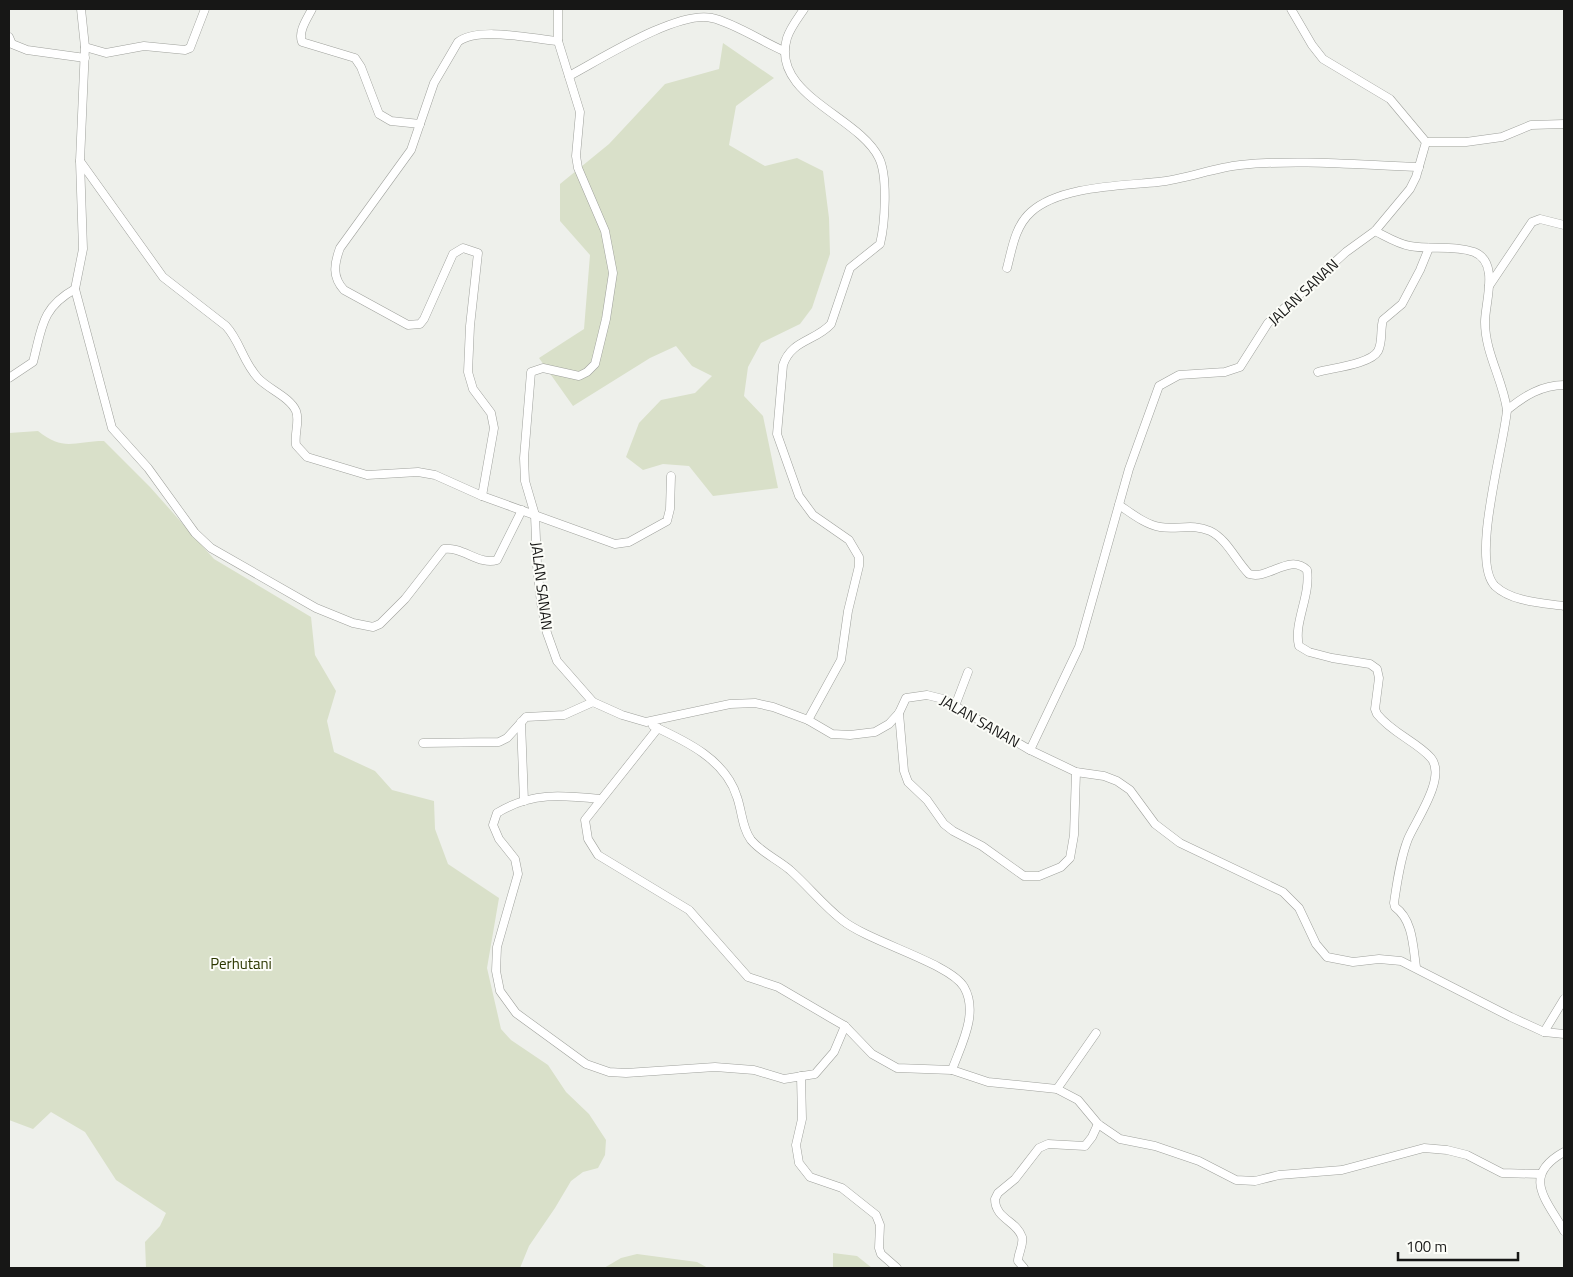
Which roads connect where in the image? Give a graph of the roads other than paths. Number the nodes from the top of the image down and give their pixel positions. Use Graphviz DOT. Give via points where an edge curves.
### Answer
graph roads {
  1 [pos="81,9"];
  2 [pos="205,9"];
  3 [pos="312,9"];
  4 [pos="558,9"];
  5 [pos="804,9"];
  6 [pos="1291,9"];
  7 [pos="9,36"];
  8 [pos="558,41"];
  9 [pos="85,47"];
  10 [pos="784,51"];
  11 [pos="85,58"];
  12 [pos="569,76"];
  13 [pos="420,124"];
  14 [pos="1564,124"];
  15 [pos="1426,142"];
  16 [pos="80,161"];
  17 [pos="1419,167"];
  18 [pos="1564,225"];
  19 [pos="1376,231"];
  20 [pos="1429,248"];
  21 [pos="1008,268"];
  22 [pos="1489,286"];
  23 [pos="75,289"];
  24 [pos="1318,372"];
  25 [pos="9,378"];
  26 [pos="1564,385"];
  27 [pos="1508,410"];
  28 [pos="671,476"];
  29 [pos="482,496"];
  30 [pos="1119,505"];
  31 [pos="522,510"];
  32 [pos="535,515"];
  33 [pos="1564,606"];
  34 [pos="968,672"];
  35 [pos="593,702"];
  36 [pos="955,706"];
  37 [pos="899,713"];
  38 [pos="808,720"];
  39 [pos="521,722"];
  40 [pos="646,722"];
  41 [pos="658,728"];
  42 [pos="423,743"];
  43 [pos="1030,750"];
  44 [pos="1076,772"];
  45 [pos="600,799"];
  46 [pos="524,801"];
  47 [pos="1416,967"];
  48 [pos="1564,1000"];
  49 [pos="845,1026"];
  50 [pos="1544,1032"];
  51 [pos="1096,1033"];
  52 [pos="1564,1034"];
  53 [pos="952,1070"];
  54 [pos="801,1076"];
  55 [pos="1057,1089"];
  56 [pos="1098,1124"];
  57 [pos="1564,1152"];
  58 [pos="1540,1174"];
  59 [pos="1564,1231"];
  60 [pos="897,1268"];
  61 [pos="1024,1268"];
  1 -- 9 [label="street"];
  2 -- 9 [label="street" via="190,48 185,50 144,46 106,53"];
  3 -- 13 [label="street" via="302,30 302,42 355,58 379,114 391,121"];
  4 -- 8 [label="street, JALAN SANAN"];
  5 -- 10 [label="street" via="791,29"];
  6 -- 15 [label="street" via="1323,59 1390,99"];
  7 -- 11 [label="street" via="12,44 27,50"];
  8 -- 12 [label="street, JALAN SANAN"];
  8 -- 13 [label="street" via="482,34 464,37 434,83"];
  9 -- 11 [label="street"];
  10 -- 12 [label="street" via="712,18 688,18"];
  10 -- 38 [label="street" via="785,61 797,84 873,148 883,171 884,184 880,244 850,268 831,324 826,330 798,344 783,365 777,434 799,496 813,515 849,540 859,557 841,660"];
  11 -- 16 [label="street"];
  12 -- 32 [label="street, JALAN SANAN" via="580,112 578,168 605,231 613,272 595,364 580,376 543,368 531,372 524,458 525,481"];
  13 -- 29 [label="street" via="404,162 340,248 335,273 344,290 414,326 424,320 453,254 463,248 478,253 468,372 474,389 491,413 494,428"];
  14 -- 15 [label="street" via="1531,125 1502,137 1466,142"];
  15 -- 17 [label="street, JALAN SANAN"];
  16 -- 23 [label="street" via="83,249"];
  16 -- 29 [label="street" via="158,271 226,326 259,380 292,405 297,417 295,438 300,451 307,457 367,475 427,473"];
  17 -- 19 [label="street, JALAN SANAN" via="1410,189"];
  17 -- 21 [label="street" via="1294,163 1241,165 1171,180 1061,196 1030,213 1015,238"];
  18 -- 22 [label="street" via="1540,219 1532,222"];
  19 -- 20 [label="street" via="1399,243"];
  19 -- 30 [label="street, JALAN SANAN" via="1346,252 1268,323 1240,367 1225,372 1179,375 1159,386"];
  20 -- 22 [label="street" via="1477,253 1486,263"];
  20 -- 24 [label="street" via="1402,304 1382,320 1380,346 1376,354 1362,362"];
  22 -- 27 [label="street" via="1485,332"];
  23 -- 25 [label="street" via="62,297 46,317 39,331 33,362"];
  23 -- 31 [label="street" via="108,415 119,437 148,468 202,541 316,608 364,626 380,624 405,599 444,548 497,560"];
  26 -- 27 [label="street" via="1526,395"];
  27 -- 33 [label="street" via="1487,534 1485,557 1488,575 1495,586 1508,595"];
  28 -- 32 [label="street" via="670,509 666,521 630,542 607,542"];
  29 -- 31 [label="street"];
  30 -- 43 [label="street, JALAN SANAN" via="1079,647"];
  30 -- 47 [label="street" via="1152,525 1211,531 1249,574 1258,575 1291,564 1303,566 1307,570 1308,589 1297,635 1299,646 1309,652 1370,664 1377,669 1377,714 1430,757 1434,764 1433,786 1408,840 1394,903 1403,913 1411,932"];
  31 -- 32 [label="street"];
  32 -- 35 [label="street, JALAN SANAN" via="536,565 552,651"];
  34 -- 36 [label="street"];
  35 -- 39 [label="street" via="564,715 526,717"];
  35 -- 40 [label="street, JALAN SANAN" via="622,716"];
  36 -- 37 [label="street, JALAN SANAN" via="936,696 915,696 906,698"];
  36 -- 43 [label="street, JALAN SANAN"];
  37 -- 38 [label="street, JALAN SANAN" via="890,724 875,732 850,735 832,734"];
  37 -- 44 [label="street" via="904,771 908,782 953,831 982,846 1024,876 1039,876 1061,867 1070,858"];
  38 -- 40 [label="street, JALAN SANAN" via="756,703 730,704"];
  39 -- 42 [label="street" via="499,742"];
  39 -- 46 [label="street"];
  40 -- 41 [label="street"];
  41 -- 45 [label="street"];
  41 -- 53 [label="street" via="718,764 737,795 750,838 788,868 843,920 875,939 943,970 963,985 968,994 970,1017"];
  43 -- 44 [label="street"];
  44 -- 47 [label="street" via="1104,776 1123,784 1155,824 1180,843 1283,892 1299,908 1316,944 1327,957 1353,962 1391,959"];
  45 -- 46 [label="street" via="558,795"];
  45 -- 49 [label="street" via="585,820 588,839 598,855 688,910 748,977 778,987"];
  46 -- 54 [label="street" via="497,813 493,825 517,865 516,881 497,947 496,971 500,991 516,1014 586,1064 609,1072 715,1067 754,1070 784,1079"];
  47 -- 50 [label="street"];
  48 -- 50 [label="street"];
  49 -- 53 [label="street" via="872,1054 897,1068"];
  49 -- 54 [label="street" via="834,1052 815,1074"];
  50 -- 52 [label="street"];
  51 -- 55 [label="street"];
  53 -- 55 [label="street" via="988,1082"];
  54 -- 60 [label="street" via="802,1119 796,1145 799,1163 810,1177 842,1188 876,1215 880,1225 881,1254"];
  55 -- 56 [label="street" via="1078,1100"];
  56 -- 58 [label="street" via="1120,1139 1155,1146 1247,1182 1279,1175 1342,1170 1424,1148 1466,1155 1502,1173"];
  56 -- 61 [label="street" via="1085,1146 1048,1144 1039,1148 1015,1179 998,1193 995,1199 997,1212 1021,1234 1018,1261"];
  57 -- 58 [label="street"];
  58 -- 59 [label="street" via="1541,1188"];
}
